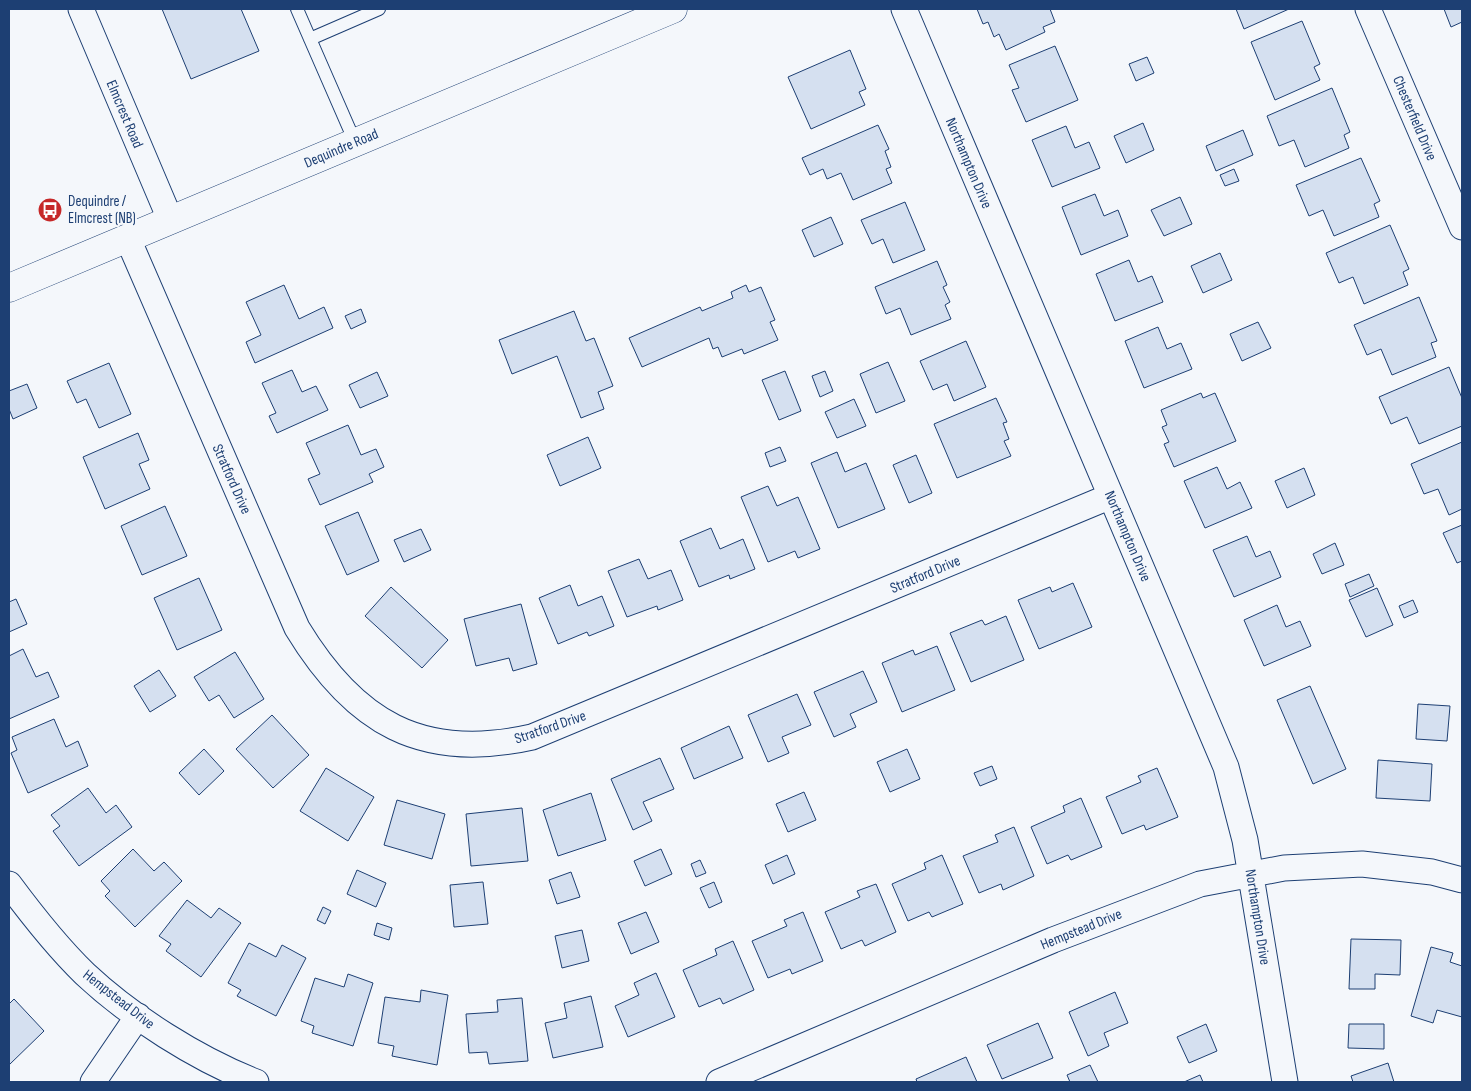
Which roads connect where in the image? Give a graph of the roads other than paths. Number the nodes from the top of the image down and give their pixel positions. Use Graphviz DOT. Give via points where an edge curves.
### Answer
graph roads {
  1 [pos="81,9"];
  2 [pos="297,9"];
  3 [pos="379,9"];
  4 [pos="674,9"];
  5 [pos="904,9"];
  6 [pos="1368,9"];
  7 [pos="310,39"];
  8 [pos="355,142"];
  9 [pos="170,219"];
  10 [pos="1462,227"];
  11 [pos="128,239"];
  12 [pos="9,288"];
  13 [pos="1111,496"];
  14 [pos="1251,873"];
  15 [pos="1462,880"];
  16 [pos="9,884"];
  17 [pos="138,1016"];
  18 [pos="93,1082"];
  19 [pos="256,1082"];
  20 [pos="719,1082"];
  21 [pos="1285,1082"];
  1 -- 9 [label="street, Elmcrest Road"];
  2 -- 7 [label="lane"];
  3 -- 7 [label="lane"];
  4 -- 8 [label="main road, Dequindre Road"];
  5 -- 13 [label="street, Northampton Drive"];
  6 -- 10 [label="street, Chesterfield Drive"];
  7 -- 8 [label="lane"];
  8 -- 9 [label="main road, Dequindre Road"];
  9 -- 11 [label="main road, Dequindre Road"];
  11 -- 12 [label="main road, Dequindre Road"];
  11 -- 13 [label="street, Stratford Drive" via="301,634 321,665 348,696 383,721 428,739 455,745 483,746 532,737"];
  13 -- 14 [label="street, Northampton Drive" via="1226,767"];
  14 -- 15 [label="street, Hempstead Drive" via="1362,864 1432,872"];
  14 -- 20 [label="street, Hempstead Drive" via="1193,886 1071,932"];
  14 -- 21 [label="street, Northampton Drive"];
  16 -- 17 [label="street, Hempstead Drive" via="36,920 85,974"];
  17 -- 18 [label="street"];
  17 -- 19 [label="street, Hempstead Drive" via="190,1050"];
}
